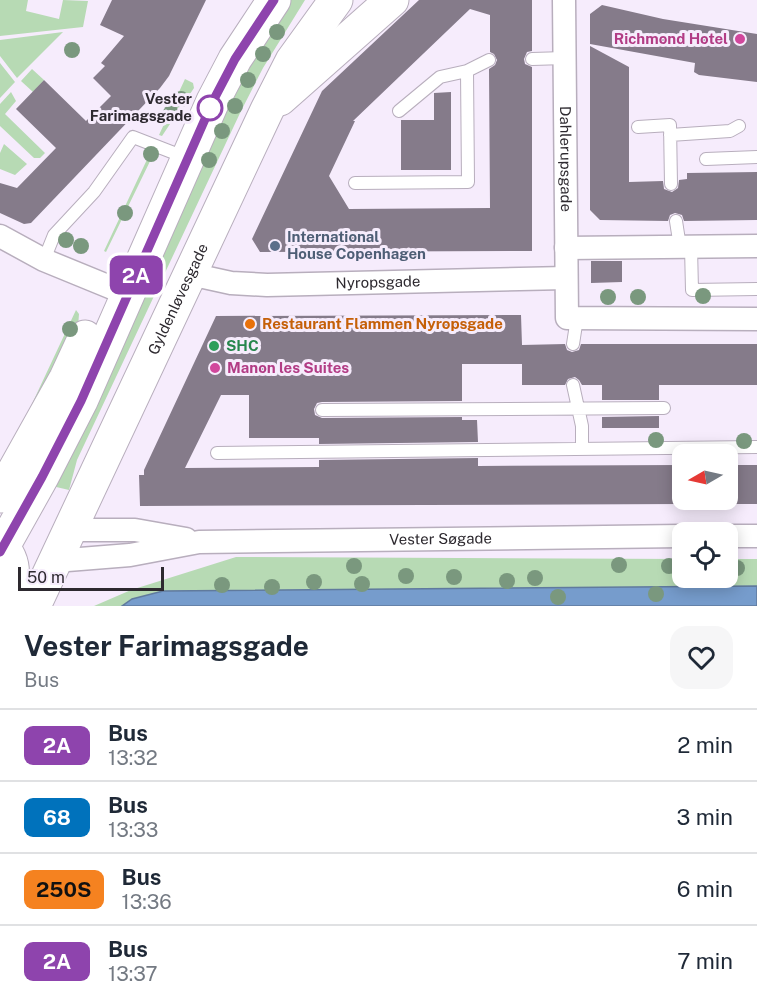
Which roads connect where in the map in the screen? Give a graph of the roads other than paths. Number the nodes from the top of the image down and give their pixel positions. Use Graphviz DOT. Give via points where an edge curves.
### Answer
graph roads {
  1 [pos="274,0"];
  2 [pos="336,0"];
  3 [pos="392,0"];
  4 [pos="564,0"];
  5 [pos="565,58"];
  6 [pos="532,59"];
  7 [pos="489,60"];
  8 [pos="467,71"];
  9 [pos="267,110"];
  10 [pos="399,111"];
  11 [pos="739,126"];
  12 [pos="638,127"];
  13 [pos="670,135"];
  14 [pos="757,157"];
  15 [pos="187,158"];
  16 [pos="706,159"];
  17 [pos="355,183"];
  18 [pos="671,184"];
  19 [pos="676,221"];
  20 [pos="7,240"];
  21 [pos="757,246"];
  22 [pos="686,247"];
  23 [pos="566,248"];
  24 [pos="44,260"];
  25 [pos="190,274"];
  26 [pos="567,278"];
  27 [pos="757,289"];
  28 [pos="127,294"];
  29 [pos="572,318"];
  30 [pos="757,319"];
  31 [pos="573,344"];
  32 [pos="573,385"];
  33 [pos="578,408"];
  34 [pos="664,408"];
  35 [pos="322,410"];
  36 [pos="757,447"];
  37 [pos="582,448"];
  38 [pos="217,453"];
  39 [pos="0,496"];
  40 [pos="70,530"];
  41 [pos="672,536"];
  42 [pos="738,536"];
  43 [pos="757,536"];
  44 [pos="199,542"];
  45 [pos="4,546"];
  46 [pos="55,561"];
  47 [pos="4,606"];
  48 [pos="34,606"];
  1 -- 15 [label="street" via="235,59"];
  2 -- 9 [label="street, Gyldenløvesgade" via="292,61"];
  3 -- 9 [label="street"];
  4 -- 5 [label="street, Dahlerupsgade"];
  5 -- 6 [label="lane"];
  5 -- 23 [label="street, Dahlerupsgade"];
  7 -- 8 [label="lane"];
  8 -- 10 [label="lane" via="440,77"];
  8 -- 17 [label="lane" via="468,182"];
  9 -- 25 [label="street, Gyldenløvesgade"];
  11 -- 13 [label="lane" via="730,132"];
  12 -- 13 [label="lane" via="670,125"];
  13 -- 18 [label="lane"];
  14 -- 16 [label="lane"];
  15 -- 24 [label="lane" via="133,137 94,192 54,235"];
  15 -- 28 [label="street"];
  19 -- 22 [label="lane"];
  20 -- 24 [label="street"];
  21 -- 22 [label="street"];
  22 -- 23 [label="street"];
  22 -- 27 [label="lane" via="692,290"];
  23 -- 26 [label="street, Dahlerupsgade"];
  24 -- 28 [label="street"];
  25 -- 26 [label="street, Nyropsgade" via="231,283 267,285"];
  25 -- 40 [label="street, Gyldenløvesgade"];
  26 -- 29 [label="street, Dahlerupsgade"];
  28 -- 39 [label="street" via="94,318 66,378"];
  28 -- 45 [label="street" via="81,401"];
  29 -- 30 [label="street"];
  29 -- 31 [label="lane"];
  32 -- 33 [label="lane"];
  33 -- 34 [label="lane"];
  33 -- 35 [label="lane"];
  33 -- 37 [label="lane"];
  36 -- 37 [label="lane"];
  37 -- 38 [label="lane"];
  40 -- 44 [label="street, Vester Søgade" via="135,530"];
  40 -- 45 [label="street"];
  40 -- 46 [label="street, Gyldenløvesgade"];
  41 -- 44 [label="street, Vester Søgade"];
  42 -- 43 [label="street"];
  44 -- 46 [label="street, Vester Søgade" via="130,555"];
  45 -- 46 [label="street"];
  45 -- 47 [label="street" via="14,578"];
  46 -- 48 [label="street, Gyldenløvesgade"];
}
